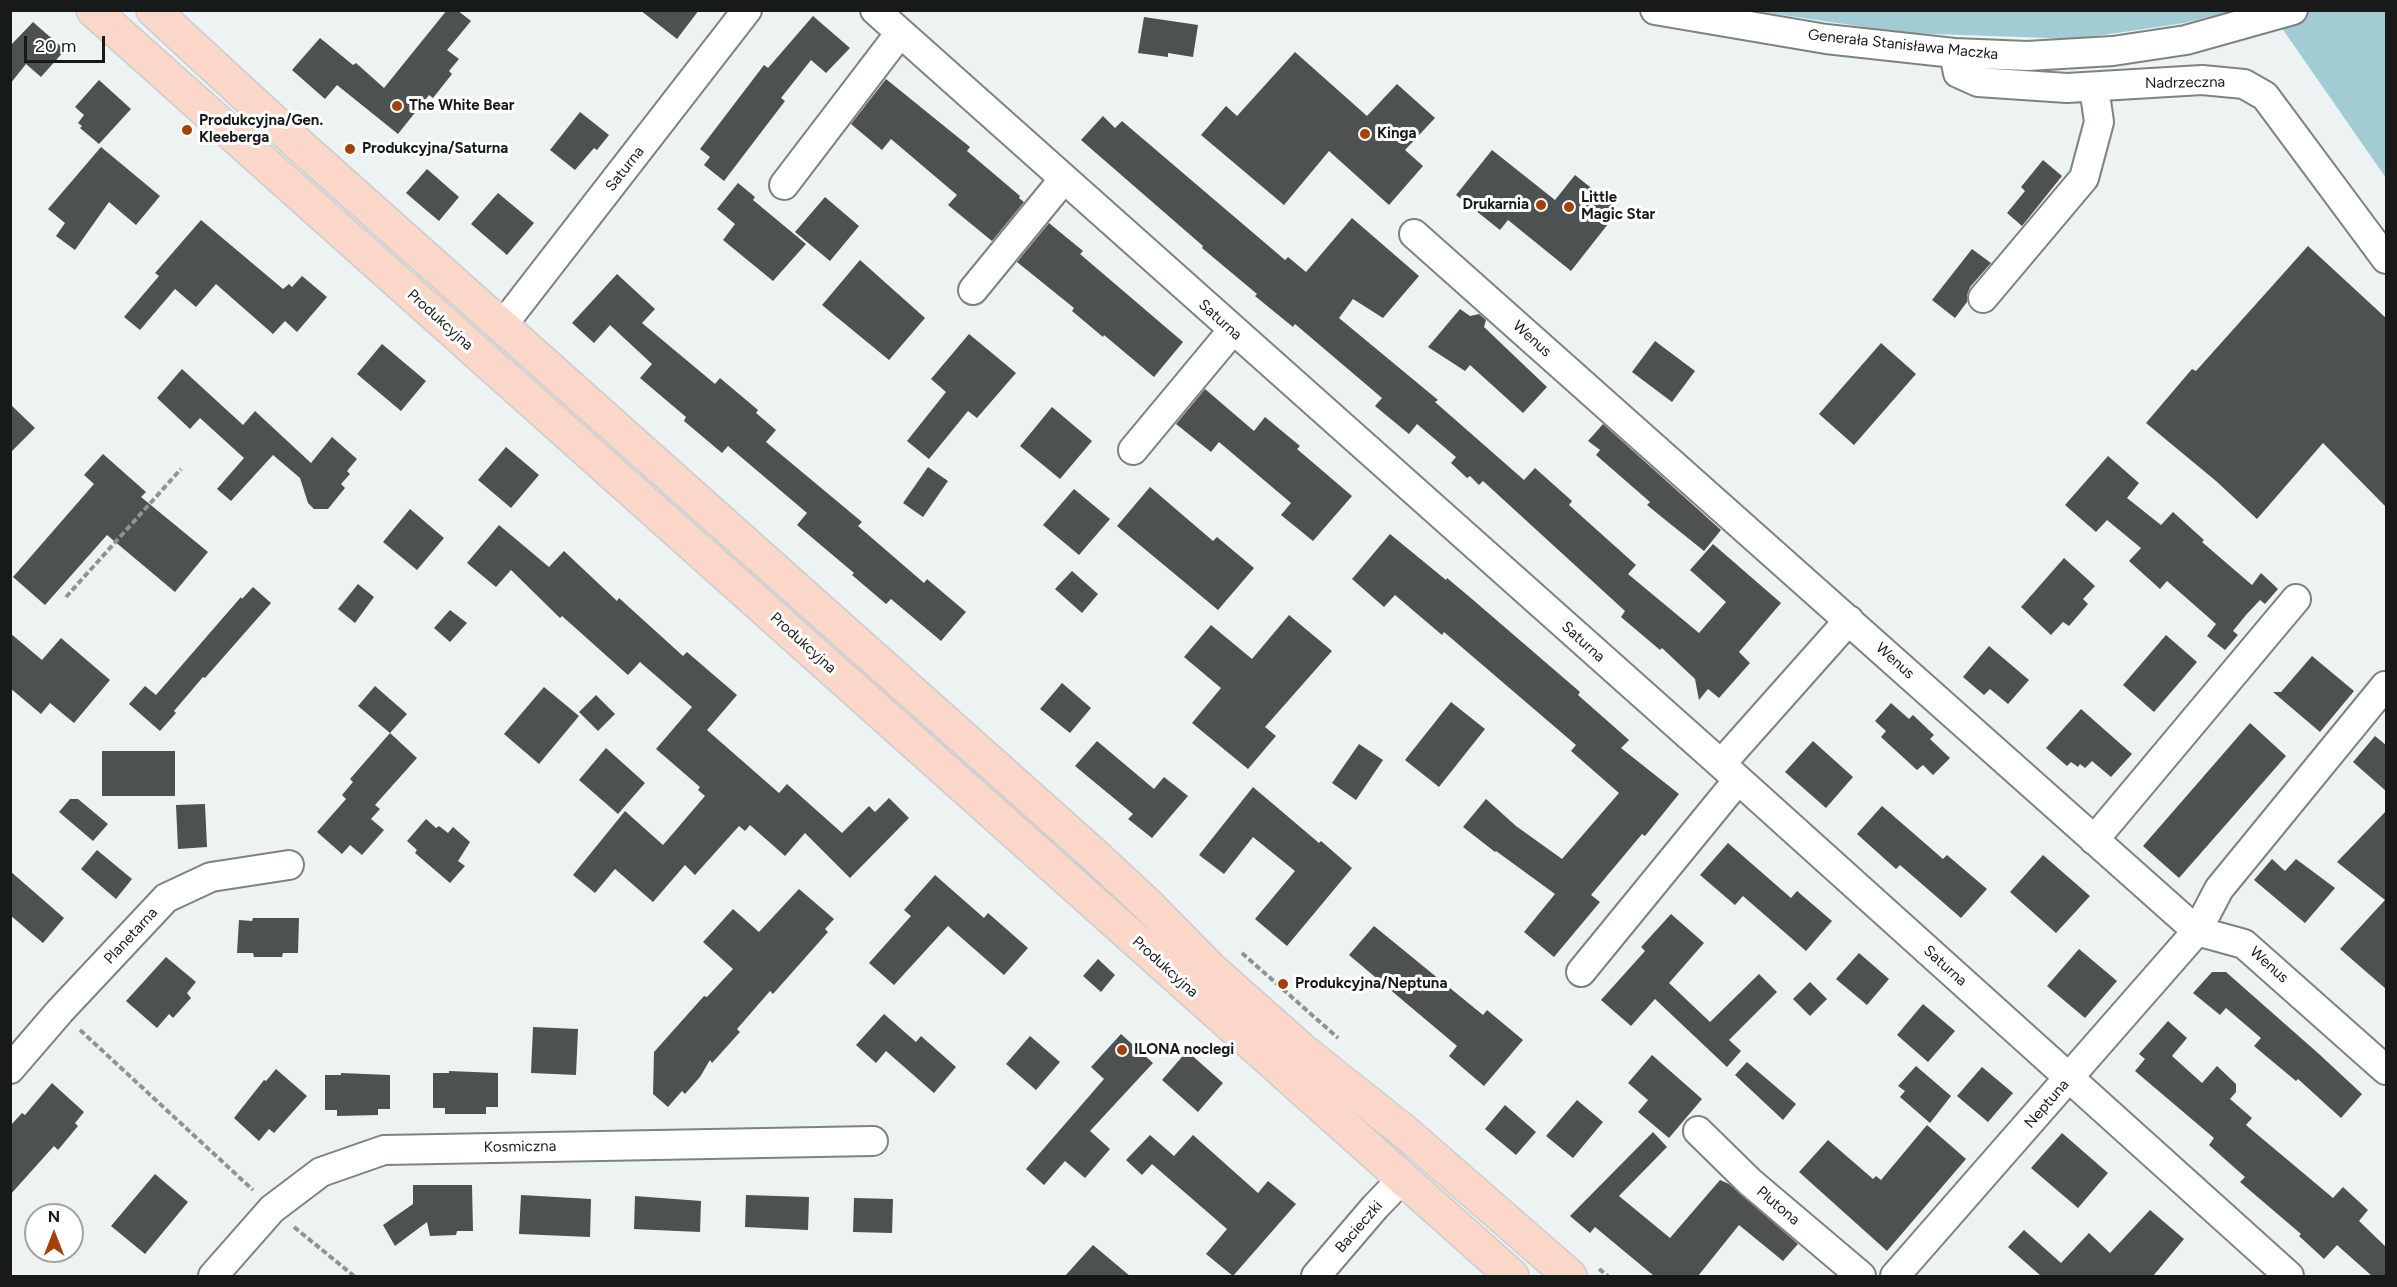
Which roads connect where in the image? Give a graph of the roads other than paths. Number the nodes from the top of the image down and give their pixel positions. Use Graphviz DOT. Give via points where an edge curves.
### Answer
graph roads {
  1 [pos="93,10"];
  2 [pos="153,10"];
  3 [pos="747,10"];
  4 [pos="875,10"];
  5 [pos="1655,10"];
  6 [pos="2293,10"];
  7 [pos="900,33"];
  8 [pos="1954,53"];
  9 [pos="2094,87"];
  10 [pos="296,142"];
  11 [pos="271,168"];
  12 [pos="1063,180"];
  13 [pos="784,185"];
  14 [pos="1414,234"];
  15 [pos="2386,259"];
  16 [pos="973,290"];
  17 [pos="1983,298"];
  18 [pos="502,326"];
  19 [pos="1232,331"];
  20 [pos="1133,450"];
  21 [pos="2296,599"];
  22 [pos="1850,620"];
  23 [pos="2385,686"];
  24 [pos="1729,772"];
  25 [pos="2094,840"];
  26 [pos="289,865"];
  27 [pos="2197,931"];
  28 [pos="1581,972"];
  29 [pos="10,1070"];
  30 [pos="2386,1070"];
  31 [pos="2070,1078"];
  32 [pos="1698,1131"];
  33 [pos="873,1141"];
  34 [pos="1427,1151"];
  35 [pos="1402,1179"];
  36 [pos="213,1276"];
  37 [pos="1316,1276"];
  38 [pos="1512,1276"];
  39 [pos="1570,1276"];
  40 [pos="1861,1276"];
  41 [pos="1895,1276"];
  42 [pos="2289,1276"];
  1 -- 11 [label="main road, Produkcyjna"];
  2 -- 10 [label="main road, Produkcyjna"];
  3 -- 18 [label="street, Saturna"];
  4 -- 7 [label="street, Saturna"];
  5 -- 8 [label="street, Generała Stanisława Maczka" via="1826,39"];
  6 -- 8 [label="street, Generała Stanisława Maczka" via="2186,40 2114,51 2027,56"];
  7 -- 12 [label="street, Saturna"];
  7 -- 13 [label="street"];
  8 -- 9 [label="street, Nadrzeczna" via="1958,74 1978,82"];
  9 -- 15 [label="street, Nadrzeczna" via="2202,80 2244,84 2265,96"];
  9 -- 17 [label="street" via="2099,122 2084,178"];
  10 -- 11 [label="main road"];
  10 -- 18 [label="main road, Produkcyjna"];
  11 -- 35 [label="main road, Produkcyjna"];
  12 -- 16 [label="street"];
  12 -- 19 [label="street, Saturna"];
  14 -- 22 [label="street, Wenus"];
  18 -- 34 [label="main road, Produkcyjna" via="1090,851 1210,969"];
  19 -- 20 [label="street"];
  19 -- 24 [label="street, Saturna"];
  21 -- 25 [label="street"];
  22 -- 24 [label="street"];
  22 -- 25 [label="street, Wenus"];
  23 -- 27 [label="street, Neptuna" via="2219,889"];
  24 -- 28 [label="street"];
  24 -- 31 [label="street, Saturna"];
  25 -- 27 [label="street, Wenus"];
  26 -- 29 [label="street, Planetarna" via="211,877 166,898"];
  27 -- 30 [label="street, Wenus" via="2244,944"];
  27 -- 31 [label="street, Neptuna"];
  31 -- 41 [label="street, Neptuna"];
  31 -- 42 [label="street, Saturna"];
  32 -- 40 [label="street, Plutona" via="1750,1182"];
  33 -- 36 [label="street, Kosmiczna" via="384,1150 321,1172 272,1209"];
  34 -- 35 [label="main road"];
  34 -- 39 [label="main road, Produkcyjna"];
  35 -- 37 [label="street, Bacieczki"];
  35 -- 38 [label="main road, Produkcyjna"];
}
